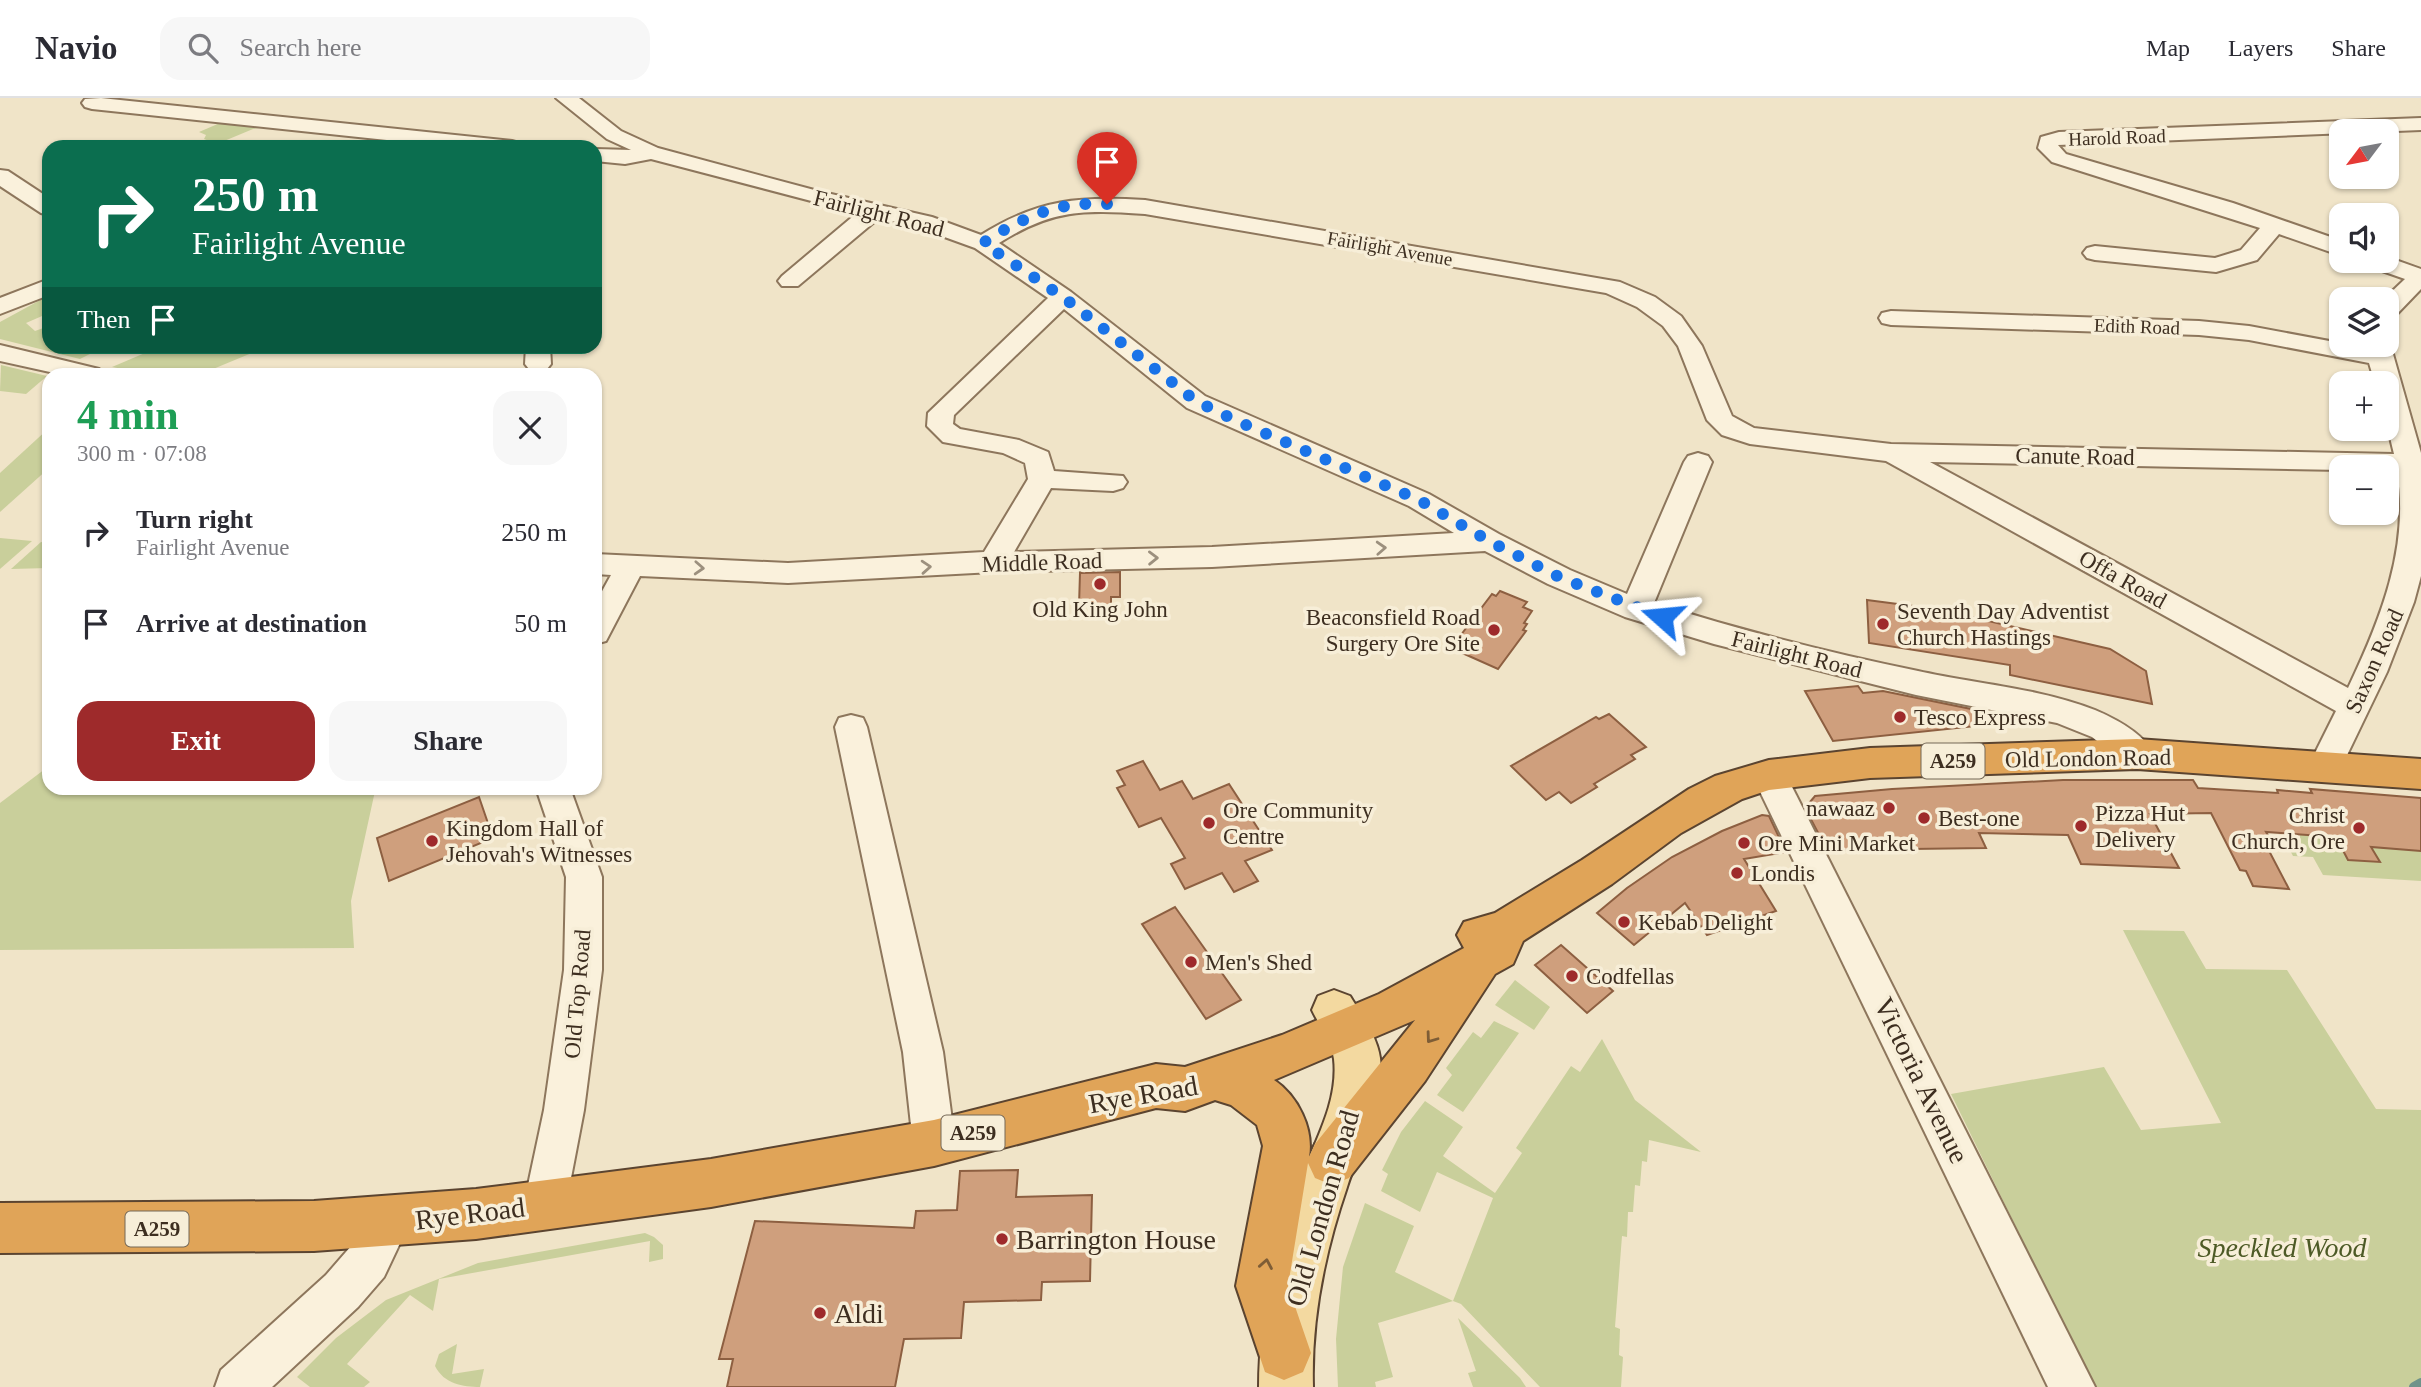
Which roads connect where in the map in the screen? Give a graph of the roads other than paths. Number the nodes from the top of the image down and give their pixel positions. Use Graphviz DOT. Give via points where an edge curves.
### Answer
graph roads {
  1 [pos="566,98"];
  2 [pos="92,103"];
  3 [pos="2421,124"];
  4 [pos="393,135"];
  5 [pos="386,140"];
  6 [pos="442,140"];
  7 [pos="651,152"];
  8 [pos="602,156"];
  9 [pos="0,176"];
  10 [pos="42,203"];
  11 [pos="874,211"];
  12 [pos="2275,225"];
  13 [pos="983,243"];
  14 [pos="2329,244"];
  15 [pos="2095,253"];
  16 [pos="2399,269"];
  17 [pos="2421,276"];
  18 [pos="790,281"];
  19 [pos="42,289"];
  20 [pos="1063,297"];
  21 [pos="2399,298"];
  22 [pos="0,307"];
  23 [pos="1891,318"];
  24 [pos="2329,344"];
  25 [pos="0,353"];
  26 [pos="2382,357"];
  27 [pos="64,368"];
  28 [pos="1731,429"];
  29 [pos="1891,453"];
  30 [pos="1698,462"];
  31 [pos="2416,463"];
  32 [pos="1042,479"];
  33 [pos="1113,482"];
  34 [pos="1489,541"];
  35 [pos="993,562"];
  36 [pos="602,564"];
  37 [pos="631,565"];
  38 [pos="1636,609"];
  39 [pos="602,620"];
  40 [pos="2354,706"];
  41 [pos="851,727"];
  42 [pos="2137,754"];
  43 [pos="2324,769"];
  44 [pos="2421,774"];
  45 [pos="1769,775"];
  46 [pos="555,795"];
  47 [pos="1493,945"];
  48 [pos="1340,1020"];
  49 [pos="1218,1080"];
  50 [pos="1156,1086"];
  51 [pos="934,1143"];
  52 [pos="1332,1161"];
  53 [pos="545,1204"];
  54 [pos="388,1222"];
  55 [pos="0,1228"];
  56 [pos="1285,1370"];
  57 [pos="238,1387"];
  58 [pos="2072,1387"];
  1 -- 7 [label="street, Fairlight Road" via="614,135"];
  2 -- 4 [label="street"];
  3 -- 12 [label="street, Harold Road" via="2048,141 2048,148 2059,158"];
  4 -- 5 [label="street"];
  4 -- 6 [label="street"];
  7 -- 8 [label="street" via="625,158"];
  7 -- 11 [label="street, Fairlight Road"];
  9 -- 10 [label="street"];
  11 -- 13 [label="street, Fairlight Road" via="924,222"];
  11 -- 18 [label="street"];
  12 -- 14 [label="street, Harold Road"];
  12 -- 15 [label="street" via="2249,255 2216,265 2132,248"];
  13 -- 20 [label="street, Fairlight Road"];
  13 -- 28 [label="street, Fairlight Avenue" via="1034,213 1059,206 1134,206 1612,287 1646,302 1672,321 1690,346 1720,420"];
  16 -- 17 [label="street"];
  17 -- 21 [label="street"];
  19 -- 22 [label="street"];
  20 -- 32 [label="street" via="941,413 940,426 952,436 1009,446 1038,458"];
  20 -- 34 [label="street, Fairlight Road" via="1196,401 1419,500"];
  23 -- 24 [label="street, Edith Road" via="2199,328"];
  25 -- 27 [label="street"];
  26 -- 31 [label="street, Saxon Road"];
  28 -- 29 [label="street, Canute Road" via="1749,436"];
  29 -- 31 [label="street, Canute Road"];
  29 -- 40 [label="street, Offa Road"];
  30 -- 38 [label="street"];
  31 -- 40 [label="street, Saxon Road" via="2413,557 2403,597"];
  32 -- 33 [label="street"];
  32 -- 35 [label="street"];
  35 -- 34 [label="street, Middle Road, one-way" via="1212,557"];
  34 -- 38 [label="street, Fairlight Road"];
  37 -- 35 [label="street, Middle Road, one-way" via="788,573"];
  36 -- 37 [label="street, Middle Road"];
  37 -- 39 [label="street"];
  38 -- 42 [label="street, Fairlight Road" via="1916,683 2057,710 2104,728"];
  40 -- 43 [label="street, Saxon Road"];
  41 -- 51 [label="street" via="923,1052"];
  42 -- 43 [label="highway, Old London Road / A259"];
  42 -- 45 [label="highway, Old London Road / A259" via="1870,763"];
  43 -- 44 [label="highway, Old London Road / A259"];
  45 -- 47 [label="highway, Old London Road / A259" via="1729,787 1667,822"];
  45 -- 58 [label="street, Victoria Avenue"];
  46 -- 53 [label="street, Old Top Road" via="584,877 583,970 562,1122"];
  47 -- 48 [label="highway, Old London Road / A259" via="1395,1008"];
  47 -- 52 [label="highway, one-way" via="1391,1093"];
  48 -- 49 [label="highway, Rye Road / A259"];
  48 -- 50 [label="highway, Old London Road / A259" via="1278,1032 1176,1067"];
  48 -- 52 [label="main road, Old London Road" via="1357,1058 1356,1092"];
  49 -- 50 [label="highway, Rye Road / A259" via="1185,1089"];
  56 -- 49 [label="highway, one-way" via="1262,1286 1287,1146 1285,1126 1268,1103 1244,1085"];
  50 -- 51 [label="highway, Rye Road / A259"];
  51 -- 53 [label="highway, Rye Road / A259" via="711,1183"];
  52 -- 56 [label="main road, Old London Road" via="1303,1257"];
  53 -- 54 [label="highway, Rye Road / A259"];
  54 -- 55 [label="highway, Rye Road / A259" via="203,1229"];
  54 -- 57 [label="street" via="368,1261 342,1291"];
}
